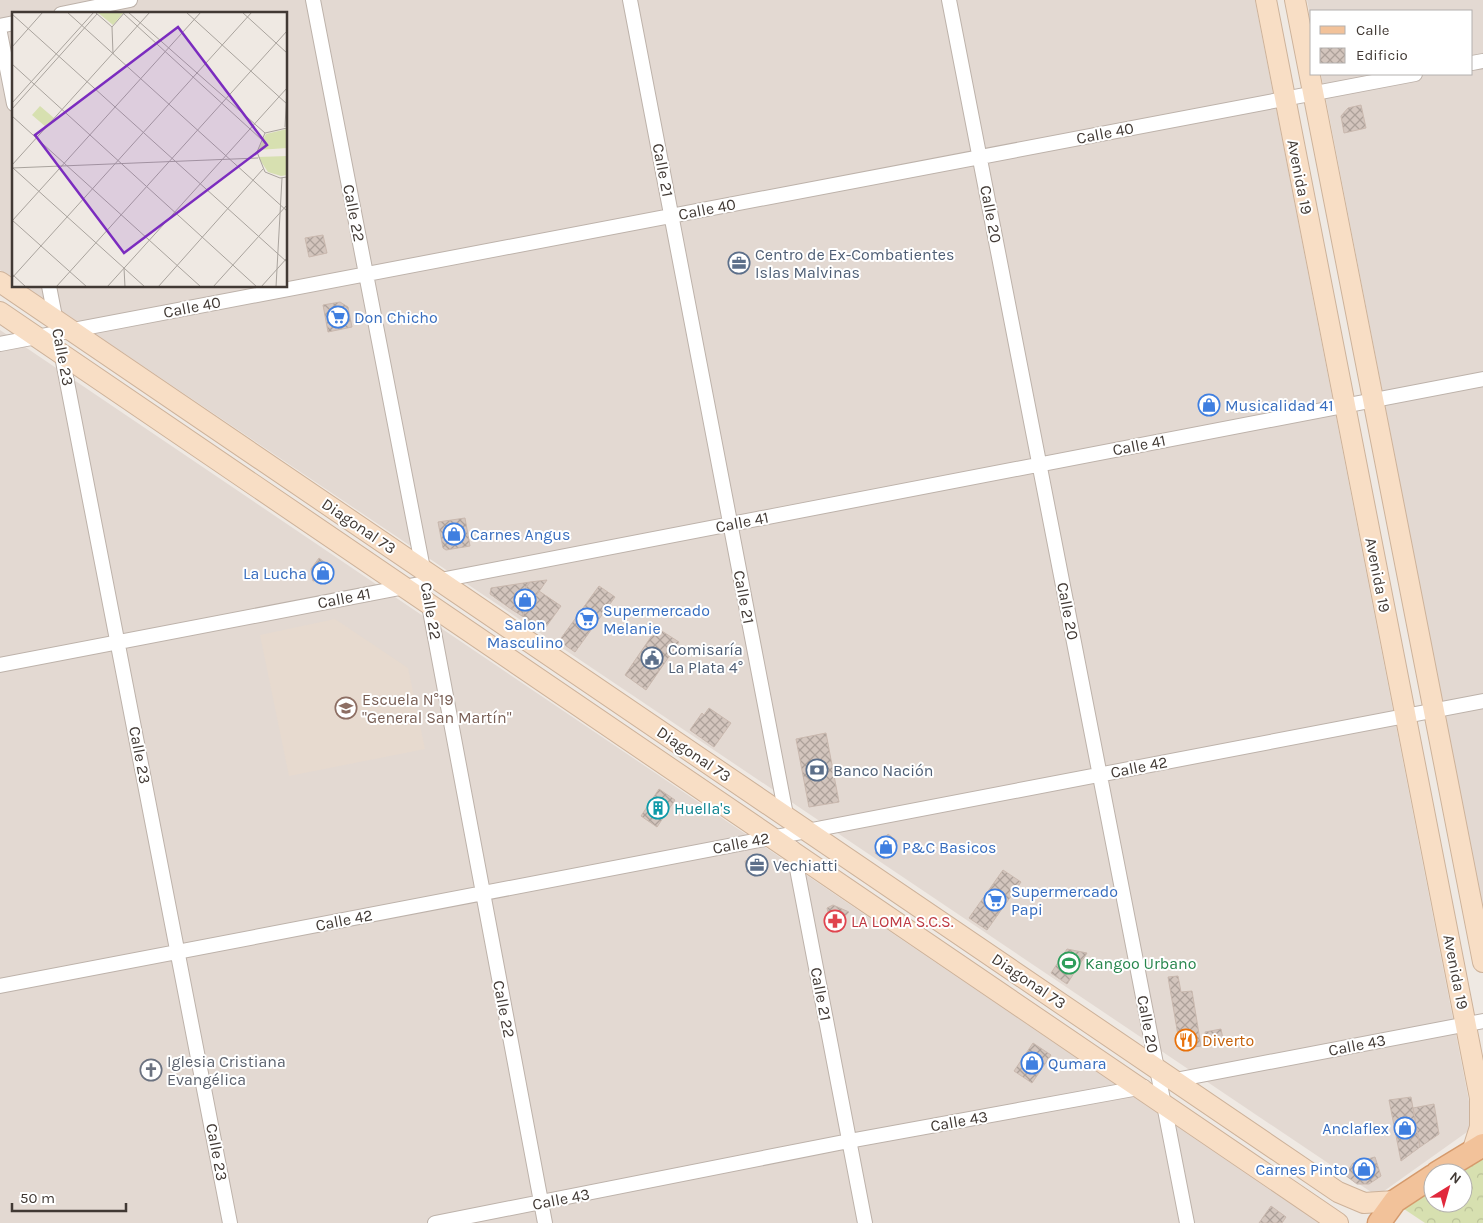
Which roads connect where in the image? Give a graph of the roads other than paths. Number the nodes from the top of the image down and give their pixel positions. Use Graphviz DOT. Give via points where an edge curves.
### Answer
graph roads {
  1 [pos="130,0"];
  2 [pos="313,0"];
  3 [pos="630,0"];
  4 [pos="949,0"];
  5 [pos="1266,0"];
  6 [pos="1295,0"];
  7 [pos="72,12"];
  8 [pos="0,33"];
  9 [pos="1410,75"];
  10 [pos="1313,93"];
  11 [pos="12,94"];
  12 [pos="1285,99"];
  13 [pos="980,157"];
  14 [pos="672,216"];
  15 [pos="366,274"];
  16 [pos="0,282"];
  17 [pos="50,288"];
  18 [pos="287,288"];
  19 [pos="288,288"];
  20 [pos="0,312"];
  21 [pos="62,328"];
  22 [pos="38,337"];
  23 [pos="0,344"];
  24 [pos="62,354"];
  25 [pos="1483,379"];
  26 [pos="1373,400"];
  27 [pos="1345,406"];
  28 [pos="1040,465"];
  29 [pos="730,524"];
  30 [pos="429,584"];
  31 [pos="405,587"];
  32 [pos="118,642"];
  33 [pos="0,665"];
  34 [pos="1483,701"];
  35 [pos="1434,710"];
  36 [pos="1406,715"];
  37 [pos="1100,774"];
  38 [pos="790,833"];
  39 [pos="482,893"];
  40 [pos="178,952"];
  41 [pos="1483,962"];
  42 [pos="0,986"];
  43 [pos="1474,1022"];
  44 [pos="1159,1084"];
  45 [pos="849,1141"];
  46 [pos="1478,1147"];
  47 [pos="1453,1163"];
  48 [pos="1423,1183"];
  49 [pos="1395,1201"];
  50 [pos="541,1203"];
  51 [pos="230,1223"];
  52 [pos="435,1223"];
  53 [pos="545,1223"];
  54 [pos="865,1223"];
  55 [pos="1187,1223"];
  56 [pos="1338,1223"];
  57 [pos="1378,1223"];
  1 -- 7 [label="street"];
  2 -- 15 [label="street, Calle 22"];
  3 -- 14 [label="street, Calle 21"];
  4 -- 13 [label="street, Calle 20"];
  5 -- 12 [label="main road, Avenida 19"];
  6 -- 10 [label="main road, Avenida 19"];
  8 -- 11 [label="street"];
  9 -- 10 [label="street, Calle 40"];
  10 -- 12 [label="street, Calle 40"];
  10 -- 26 [label="main road, Avenida 19"];
  12 -- 13 [label="street, Calle 40"];
  12 -- 27 [label="main road, Avenida 19"];
  13 -- 14 [label="street, Calle 40"];
  13 -- 28 [label="street, Calle 20"];
  14 -- 15 [label="street, Calle 40"];
  14 -- 29 [label="street, Calle 21"];
  15 -- 19 [label="street, Calle 40"];
  15 -- 30 [label="street, Calle 22"];
  16 -- 21 [label="main road, Diagonal 73"];
  17 -- 21 [label="street, Calle 23"];
  18 -- 21 [label="street, Calle 40"];
  20 -- 22 [label="main road, Diagonal 73"];
  21 -- 22 [label="street, Calle 40"];
  21 -- 24 [label="street, Calle 23"];
  21 -- 30 [label="main road, Diagonal 73"];
  22 -- 23 [label="street, Calle 40"];
  22 -- 24 [label="main road, Diagonal 73"];
  24 -- 31 [label="main road, Diagonal 73"];
  24 -- 32 [label="street, Calle 23"];
  25 -- 26 [label="street, Calle 41"];
  26 -- 27 [label="street, Calle 41"];
  26 -- 35 [label="main road, Avenida 19"];
  27 -- 28 [label="street, Calle 41"];
  27 -- 36 [label="main road, Avenida 19"];
  28 -- 29 [label="street, Calle 41"];
  28 -- 37 [label="street, Calle 20"];
  29 -- 30 [label="street, Calle 41"];
  29 -- 38 [label="street, Calle 21"];
  30 -- 31 [label="main road, Diagonal 73"];
  30 -- 38 [label="main road, Diagonal 73"];
  30 -- 39 [label="street, Calle 22"];
  31 -- 32 [label="street, Calle 41"];
  32 -- 33 [label="street, Calle 41"];
  32 -- 40 [label="street, Calle 23"];
  34 -- 35 [label="street, Calle 42"];
  35 -- 36 [label="street, Calle 42"];
  35 -- 41 [label="main road, Avenida 19"];
  36 -- 37 [label="street, Calle 42"];
  36 -- 43 [label="main road, Avenida 19"];
  37 -- 38 [label="street, Calle 42"];
  37 -- 44 [label="street, Calle 20"];
  38 -- 39 [label="street, Calle 42"];
  38 -- 44 [label="main road, Diagonal 73"];
  38 -- 45 [label="street, Calle 21"];
  39 -- 40 [label="street, Calle 42"];
  39 -- 50 [label="street, Calle 22"];
  40 -- 42 [label="street, Calle 42"];
  40 -- 51 [label="street, Calle 23"];
  43 -- 44 [label="street, Calle 43"];
  43 -- 46 [label="main road, Avenida 19" via="1482,1113"];
  44 -- 45 [label="street, Calle 43"];
  44 -- 49 [label="main road, Diagonal 73" via="1345,1196 1368,1204"];
  44 -- 55 [label="street, Calle 20"];
  44 -- 56 [label="main road, Diagonal 73"];
  45 -- 50 [label="street, Calle 43"];
  45 -- 54 [label="street, Calle 21"];
  46 -- 47 [label="main road"];
  48 -- 49 [label="main road"];
  49 -- 57 [label="main road"];
  50 -- 52 [label="street, Calle 43"];
  50 -- 53 [label="street, Calle 22"];
}
